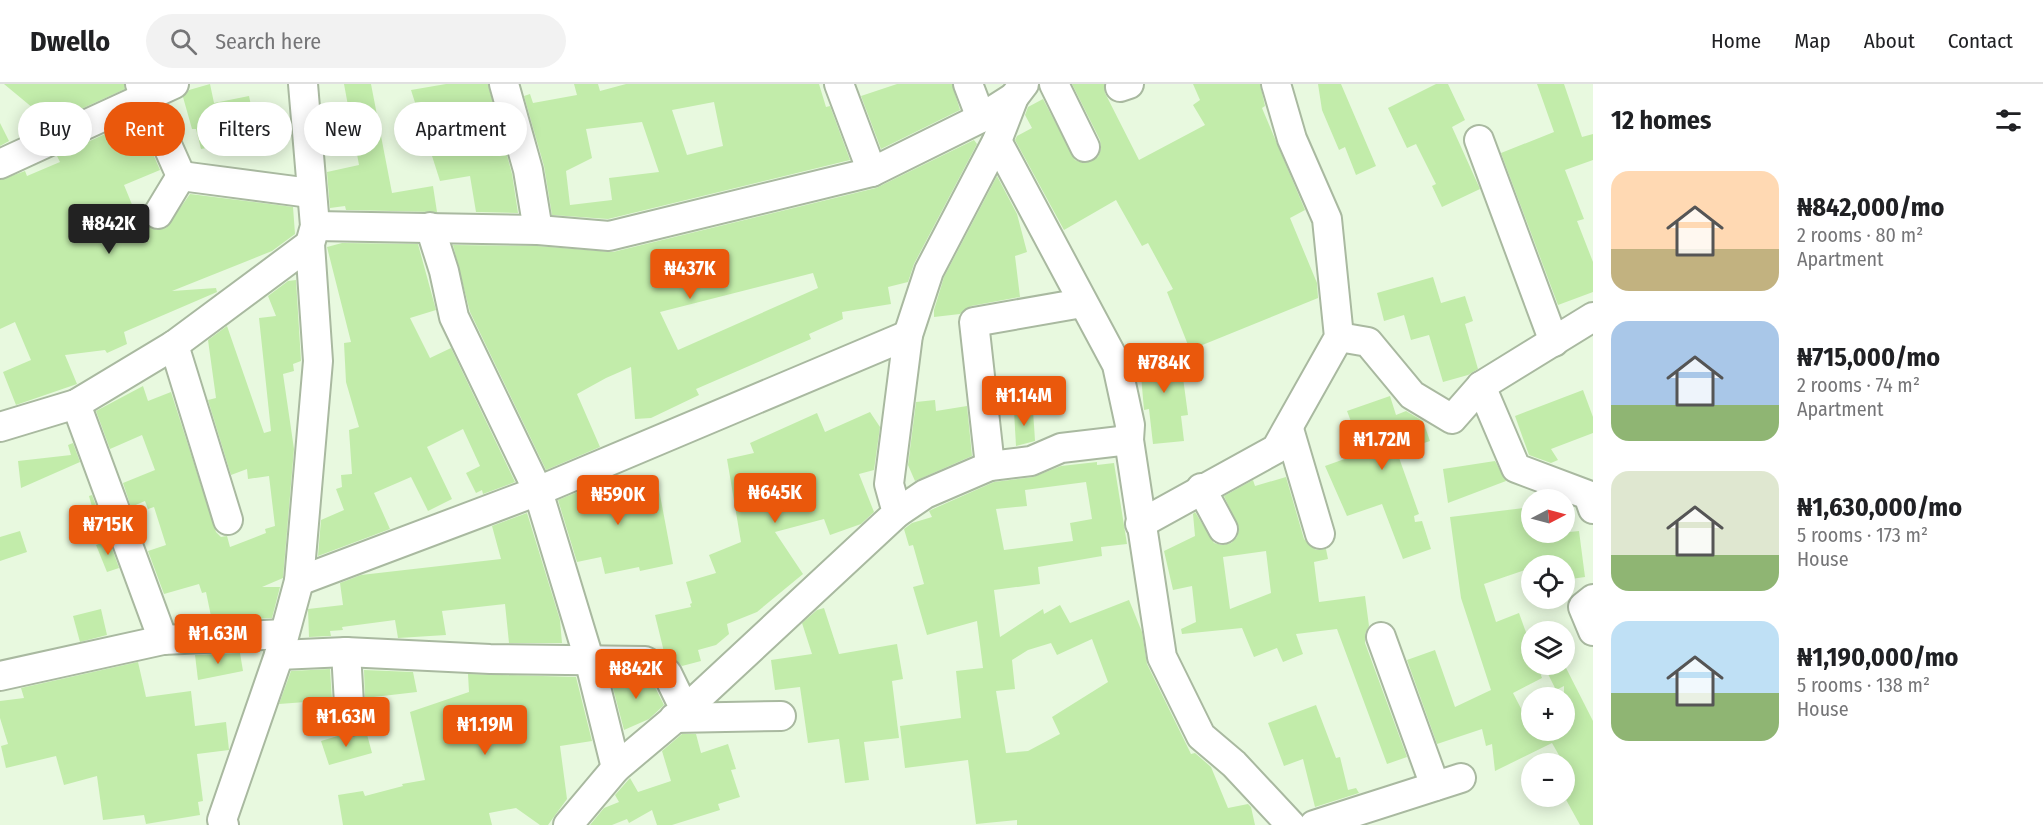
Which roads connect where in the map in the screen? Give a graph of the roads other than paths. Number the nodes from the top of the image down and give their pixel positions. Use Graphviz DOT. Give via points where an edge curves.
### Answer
graph roads {
  1 [pos="174,84"];
  2 [pos="303,84"];
  3 [pos="504,84"];
  4 [pos="839,84"];
  5 [pos="968,84"];
  6 [pos="1054,84"];
  7 [pos="1276,84"];
  8 [pos="143,91"];
  9 [pos="1019,91"];
  10 [pos="989,130"];
  11 [pos="1479,140"];
  12 [pos="1085,147"];
  13 [pos="0,164"];
  14 [pos="872,172"];
  15 [pos="181,176"];
  16 [pos="310,192"];
  17 [pos="158,214"];
  18 [pos="430,228"];
  19 [pos="538,230"];
  20 [pos="312,235"];
  21 [pos="1082,303"];
  22 [pos="1593,317"];
  23 [pos="908,335"];
  24 [pos="1338,337"];
  25 [pos="1554,342"];
  26 [pos="174,345"];
  27 [pos="1481,387"];
  28 [pos="76,404"];
  29 [pos="0,427"];
  30 [pos="1289,429"];
  31 [pos="1129,440"];
  32 [pos="990,466"];
  33 [pos="1201,488"];
  34 [pos="538,491"];
  35 [pos="1593,509"];
  36 [pos="897,513"];
  37 [pos="228,520"];
  38 [pos="1140,524"];
  39 [pos="1223,529"];
  40 [pos="1320,534"];
  41 [pos="299,581"];
  42 [pos="1593,599"];
  43 [pos="1593,631"];
  44 [pos="1381,637"];
  45 [pos="163,640"];
  46 [pos="281,644"];
  47 [pos="346,652"];
  48 [pos="589,659"];
  49 [pos="0,676"];
  50 [pos="680,714"];
  51 [pos="781,716"];
  52 [pos="350,720"];
  53 [pos="616,768"];
  54 [pos="224,825"];
  55 [pos="568,825"];
  56 [pos="1291,825"];
  57 [pos="1314,825"];
  1 -- 8 [label="street"];
  2 -- 16 [label="street"];
  3 -- 19 [label="street" via="528,170"];
  4 -- 14 [label="street"];
  5 -- 10 [label="street"];
  6 -- 12 [label="street"];
  7 -- 24 [label="street" via="1292,139 1327,219"];
  8 -- 13 [label="street"];
  8 -- 15 [label="street"];
  9 -- 10 [label="street"];
  10 -- 14 [label="street"];
  10 -- 21 [label="street"];
  10 -- 23 [label="street" via="929,271"];
  11 -- 25 [label="street"];
  14 -- 19 [label="street" via="609,236"];
  15 -- 16 [label="street"];
  15 -- 17 [label="street"];
  16 -- 20 [label="street"];
  18 -- 19 [label="street"];
  18 -- 20 [label="street"];
  18 -- 34 [label="street" via="454,318"];
  20 -- 26 [label="street"];
  20 -- 41 [label="street" via="318,361"];
  21 -- 31 [label="street" via="1117,365 1130,424"];
  21 -- 32 [label="street" via="974,322"];
  22 -- 25 [label="street"];
  23 -- 34 [label="street"];
  23 -- 36 [label="street" via="889,484"];
  24 -- 27 [label="street" via="1368,342 1412,395 1452,419"];
  24 -- 30 [label="street"];
  25 -- 27 [label="street"];
  26 -- 28 [label="street"];
  26 -- 37 [label="street"];
  27 -- 35 [label="street" via="1516,468 1588,495"];
  28 -- 29 [label="street"];
  28 -- 45 [label="street"];
  30 -- 33 [label="street" via="1276,449"];
  30 -- 40 [label="street"];
  31 -- 32 [label="street" via="1061,448 1031,461"];
  31 -- 38 [label="street"];
  32 -- 36 [label="street" via="925,494"];
  33 -- 38 [label="street"];
  33 -- 39 [label="street"];
  34 -- 41 [label="street"];
  34 -- 48 [label="street"];
  36 -- 50 [label="street"];
  38 -- 56 [label="street" via="1162,657 1201,736"];
  41 -- 46 [label="street"];
  42 -- 43 [label="street" via="1583,607"];
  44 -- 57 [label="street" via="1448,782"];
  45 -- 46 [label="street"];
  45 -- 49 [label="street"];
  46 -- 47 [label="street"];
  46 -- 54 [label="street" via="222,820"];
  47 -- 48 [label="street"];
  47 -- 52 [label="street"];
  48 -- 50 [label="street" via="645,661 666,673"];
  48 -- 53 [label="street"];
  50 -- 51 [label="street"];
  50 -- 53 [label="street"];
  53 -- 55 [label="street"];
}
